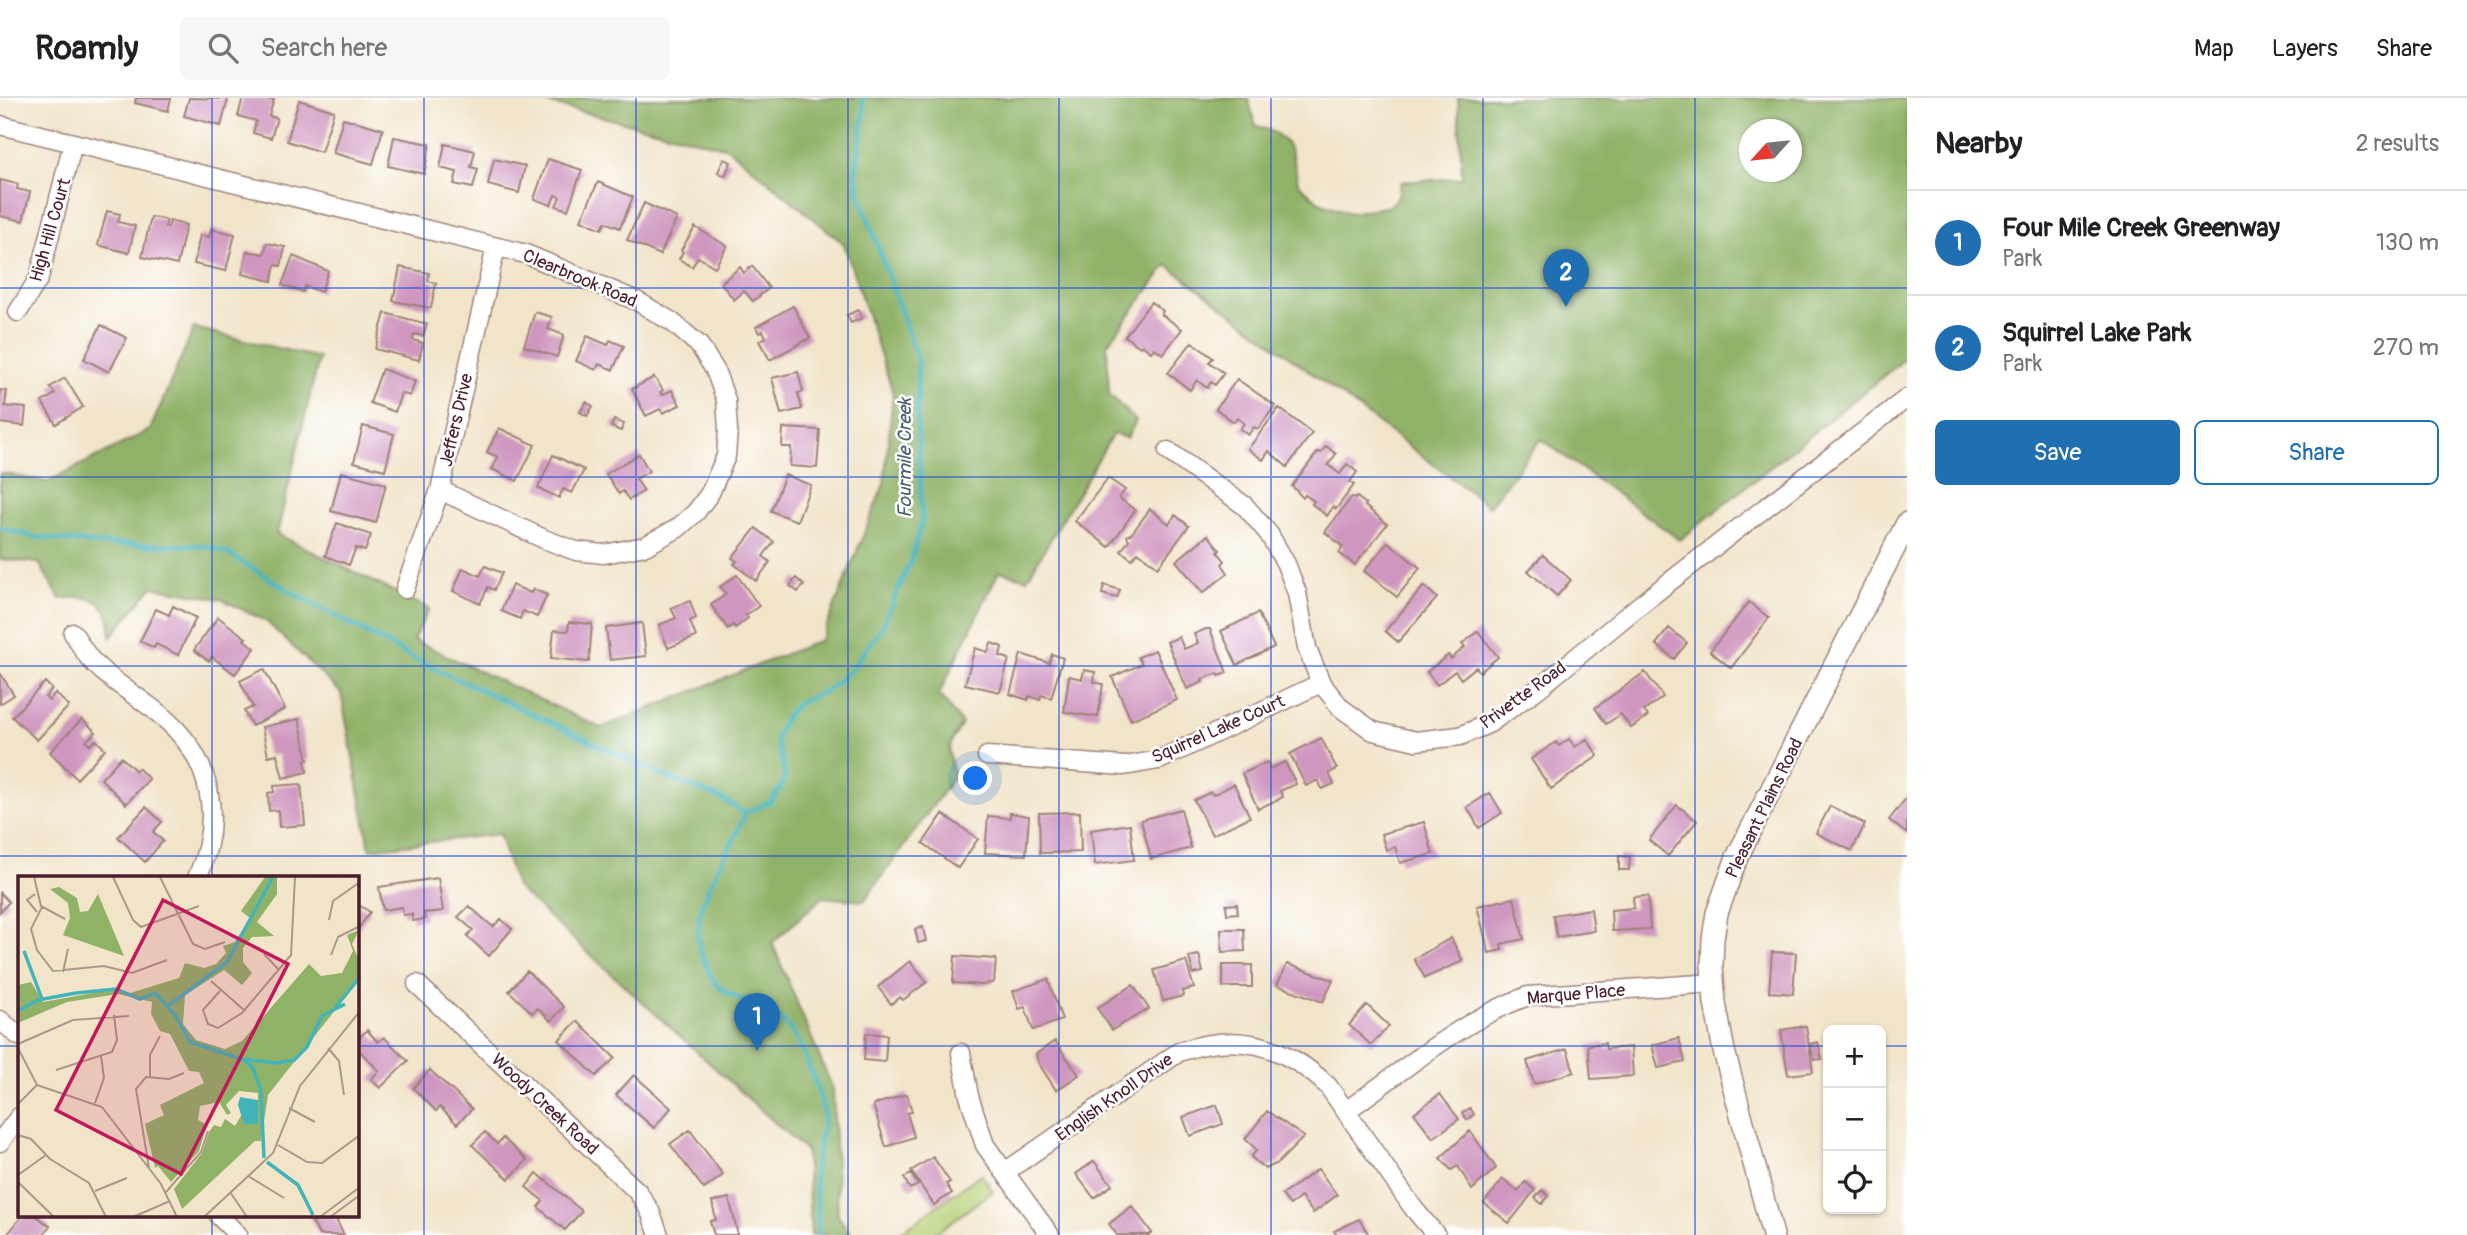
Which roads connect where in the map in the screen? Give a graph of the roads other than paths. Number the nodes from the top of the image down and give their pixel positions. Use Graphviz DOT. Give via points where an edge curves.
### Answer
graph roads {
  1 [pos="0,125"];
  2 [pos="73,144"];
  3 [pos="496,247"];
  4 [pos="18,312"];
  5 [pos="1907,398"];
  6 [pos="1168,451"];
  7 [pos="440,490"];
  8 [pos="1907,523"];
  9 [pos="405,589"];
  10 [pos="73,633"];
  11 [pos="1321,683"];
  12 [pos="987,756"];
  13 [pos="198,876"];
  14 [pos="1714,983"];
  15 [pos="417,984"];
  16 [pos="0,1020"];
  17 [pos="18,1035"];
  18 [pos="961,1053"];
  19 [pos="1346,1111"];
  20 [pos="18,1118"];
  21 [pos="0,1142"];
  22 [pos="1006,1172"];
  23 [pos="221,1218"];
  24 [pos="238,1235"];
  25 [pos="659,1235"];
  26 [pos="1050,1235"];
  27 [pos="1436,1235"];
  28 [pos="1773,1235"];
  1 -- 2 [label="street, Clearbrook Road"];
  2 -- 3 [label="street, Clearbrook Road"];
  2 -- 4 [label="street, High Hill Court" via="39,278"];
  3 -- 7 [label="street, Jeffers Drive"];
  3 -- 7 [label="street, Clearbrook Road" via="526,254 637,301 699,345 726,400 726,456 710,493 678,528 645,546 604,554 576,551 544,539"];
  5 -- 11 [label="street, Privette Road" via="1490,723 1460,737 1416,741 1373,731 1341,708"];
  6 -- 11 [label="street, Privette Road" via="1245,506 1269,534 1293,583 1307,648"];
  7 -- 9 [label="street, Jeffers Drive"];
  8 -- 14 [label="street, Pleasant Plains Road" via="1737,857 1717,913"];
  10 -- 13 [label="street" via="91,659 182,736 204,771 212,827"];
  11 -- 12 [label="street, Squirrel Lake Court" via="1159,760 1124,766"];
  14 -- 19 [label="street, Marque Place" via="1528,996 1499,1006"];
  14 -- 28 [label="street, Pleasant Plains Road" via="1724,1051"];
  15 -- 25 [label="street, Woody Creek Road" via="638,1192"];
  16 -- 17 [label="street"];
  18 -- 22 [label="street" via="978,1128"];
  19 -- 22 [label="street, English Knoll Drive" via="1310,1069 1280,1051 1248,1042 1196,1046 1152,1068"];
  19 -- 27 [label="street, English Knoll Drive"];
  20 -- 21 [label="street"];
  22 -- 26 [label="street"];
  23 -- 24 [label="street"];
}
